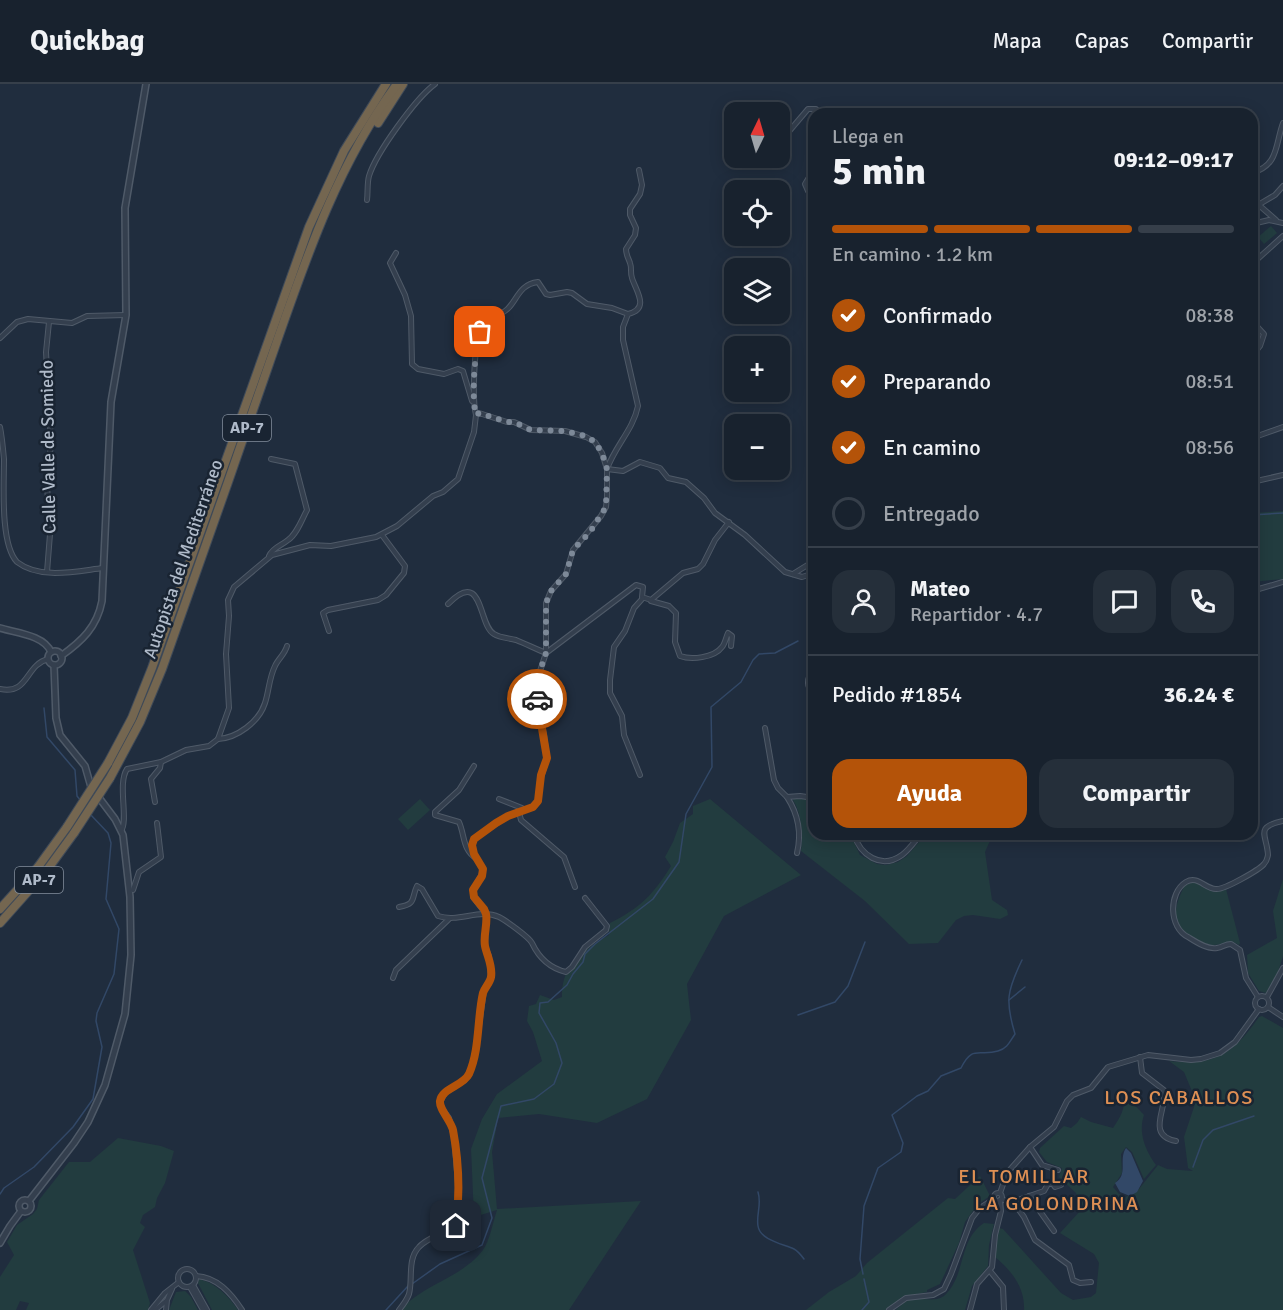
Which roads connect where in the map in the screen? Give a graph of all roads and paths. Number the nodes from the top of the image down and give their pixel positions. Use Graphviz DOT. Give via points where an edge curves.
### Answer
graph roads {
  1 [pos="146,84"];
  2 [pos="386,84"];
  3 [pos="397,84"];
  4 [pos="404,84"];
  5 [pos="435,84"];
  6 [pos="808,109"];
  7 [pos="1283,123"];
  8 [pos="790,130"];
  9 [pos="639,170"];
  10 [pos="1258,171"];
  11 [pos="1283,186"];
  12 [pos="367,200"];
  13 [pos="1258,205"];
  14 [pos="1276,220"];
  15 [pos="1258,223"];
  16 [pos="1283,223"];
  17 [pos="1283,236"];
  18 [pos="310,250"];
  19 [pos="396,253"];
  20 [pos="1258,259"];
  21 [pos="628,314"];
  22 [pos="126,315"];
  23 [pos="49,322"];
  24 [pos="1258,328"];
  25 [pos="0,338"];
  26 [pos="1258,348"];
  27 [pos="474,408"];
  28 [pos="476,415"];
  29 [pos="0,427"];
  30 [pos="1283,427"];
  31 [pos="1258,436"];
  32 [pos="271,459"];
  33 [pos="607,469"];
  34 [pos="1283,476"];
  35 [pos="1258,481"];
  36 [pos="729,522"];
  37 [pos="382,536"];
  38 [pos="269,556"];
  39 [pos="808,565"];
  40 [pos="103,568"];
  41 [pos="47,572"];
  42 [pos="792,574"];
  43 [pos="808,575"];
  44 [pos="1283,582"];
  45 [pos="1258,589"];
  46 [pos="643,597"];
  47 [pos="651,600"];
  48 [pos="448,604"];
  49 [pos="0,628"];
  50 [pos="329,630"];
  51 [pos="287,646"];
  52 [pos="731,646"];
  53 [pos="51,652"];
  54 [pos="546,653"];
  55 [pos="61,656"];
  56 [pos="48,659"];
  57 [pos="54,664"];
  58 [pos="0,689"];
  59 [pos="765,728"];
  60 [pos="218,739"];
  61 [pos="161,762"];
  62 [pos="474,766"];
  63 [pos="640,775"];
  64 [pos="787,796"];
  65 [pos="808,797"];
  66 [pos="499,799"];
  67 [pos="155,802"];
  68 [pos="521,812"];
  69 [pos="1283,821"];
  70 [pos="157,823"];
  71 [pos="71,830"];
  72 [pos="122,831"];
  73 [pos="856,840"];
  74 [pos="915,840"];
  75 [pos="797,853"];
  76 [pos="477,860"];
  77 [pos="575,887"];
  78 [pos="133,890"];
  79 [pos="585,898"];
  80 [pos="399,907"];
  81 [pos="0,909"];
  82 [pos="486,914"];
  83 [pos="450,919"];
  84 [pos="0,923"];
  85 [pos="1283,968"];
  86 [pos="393,978"];
  87 [pos="1258,997"];
  88 [pos="1267,997"];
  89 [pos="1268,1007"];
  90 [pos="1259,1010"];
  91 [pos="1283,1017"];
  92 [pos="1140,1057"];
  93 [pos="1176,1141"];
  94 [pos="1030,1147"];
  95 [pos="1058,1170"];
  96 [pos="1061,1185"];
  97 [pos="1000,1193"];
  98 [pos="1029,1196"];
  99 [pos="994,1198"];
  100 [pos="1001,1200"];
  101 [pos="1009,1203"];
  102 [pos="1054,1231"];
  103 [pos="0,1243"];
  104 [pos="990,1271"];
  105 [pos="196,1276"];
  106 [pos="1091,1282"];
  107 [pos="177,1284"];
  108 [pos="192,1286"];
  109 [pos="167,1300"];
  110 [pos="153,1310"];
  111 [pos="166,1310"];
  112 [pos="205,1310"];
  113 [pos="242,1310"];
  114 [pos="399,1310"];
  115 [pos="889,1310"];
  116 [pos="970,1310"];
  117 [pos="1004,1310"];
  1 -- 22 [label="street" via="125,208"];
  2 -- 71 [label="highway, Autopista del Mediterráneo / AP-7, bridge" via="344,150 309,227 152,668 132,718"];
  3 -- 18 [label="highway, Autopista del Mediterráneo / AP-7" via="343,173"];
  4 -- 18 [label="highway" via="354,160"];
  5 -- 12 [label="street" via="418,100 379,156 369,177"];
  6 -- 8 [label="street"];
  7 -- 10 [label="street" via="1272,161"];
  9 -- 21 [label="street" via="640,194 630,209 635,235 626,249 631,276 639,291 639,306"];
  11 -- 13 [label="street"];
  13 -- 14 [label="street"];
  14 -- 15 [label="street"];
  14 -- 16 [label="street"];
  17 -- 20 [label="street"];
  18 -- 71 [label="highway, Autopista del Mediterráneo / AP-7, bridge" via="162,669 110,778"];
  19 -- 27 [label="street" via="390,263 411,316 412,364 444,375 463,371"];
  21 -- 27 [label="street" via="592,306 572,293 546,294 540,284 532,282 519,292 504,314 495,315 480,332"];
  21 -- 33 [label="street" via="623,339 638,406 636,417"];
  22 -- 23 [label="street" via="87,316 72,323"];
  22 -- 40 [label="street" via="111,402"];
  23 -- 25 [label="street" via="21,320"];
  23 -- 41 [label="street, Calle Valle de Somiedo"];
  24 -- 26 [label="street" via="1264,334"];
  27 -- 28 [label="street"];
  28 -- 33 [label="street" via="514,422 538,432 565,431 586,436 602,453"];
  28 -- 37 [label="street" via="459,479"];
  29 -- 41 [label="street" via="7,545 23,565"];
  30 -- 31 [label="street"];
  32 -- 38 [label="street" via="296,464 307,510 292,537"];
  33 -- 36 [label="street" via="623,471 640,462 660,468 668,478 686,482"];
  33 -- 54 [label="street" via="606,507 573,550 566,574 548,596"];
  34 -- 35 [label="street"];
  36 -- 42 [label="street"];
  36 -- 47 [label="street" via="703,564 683,573"];
  37 -- 38 [label="street" via="331,546 310,545"];
  37 -- 50 [label="street" via="405,566 404,573 378,600 323,613"];
  38 -- 60 [label="street" via="229,596 228,714"];
  39 -- 42 [label="street"];
  40 -- 41 [label="street"];
  40 -- 55 [label="street" via="102,601 96,622 79,644"];
  42 -- 43 [label="street"];
  44 -- 45 [label="street"];
  46 -- 47 [label="street"];
  46 -- 54 [label="street" via="643,587 636,585"];
  46 -- 63 [label="street" via="614,647 610,680 610,693 622,716 624,735"];
  47 -- 52 [label="street" via="676,613 675,642 680,656 694,658 715,652 722,648 728,633 732,636"];
  48 -- 54 [label="street" via="457,595 472,594 493,634"];
  49 -- 53 [label="street" via="41,640"];
  51 -- 60 [label="street" via="269,680 263,708 233,737"];
  53 -- 55 [label="street" via="57,651"];
  53 -- 56 [label="street"];
  54 -- 68 [label="street" via="538,677 537,705 547,758 538,801"];
  55 -- 57 [label="street" via="60,662"];
  56 -- 57 [label="street"];
  56 -- 58 [label="street" via="37,663 20,686"];
  57 -- 72 [label="street" via="60,735 85,766 91,787"];
  59 -- 64 [label="street" via="774,780"];
  60 -- 61 [label="street" via="209,746 186,750"];
  61 -- 67 [label="street" via="151,778"];
  61 -- 72 [label="street" via="125,771"];
  62 -- 76 [label="street" via="459,790 435,815 459,822 467,849"];
  64 -- 65 [label="street"];
  64 -- 75 [label="street" via="798,822"];
  66 -- 68 [label="street" via="522,808"];
  68 -- 76 [label="street" via="474,839"];
  68 -- 77 [label="street" via="521,820 564,857"];
  69 -- 87 [label="street" via="1269,825 1264,832 1268,855 1263,865 1222,889 1189,881 1177,894 1173,910 1177,928 1186,937 1209,948 1230,944 1240,950 1246,978"];
  70 -- 78 [label="street" via="161,857 139,872"];
  71 -- 81 [label="highway, Autopista del Mediterráneo / AP-7"];
  71 -- 84 [label="highway, Autopista del Mediterráneo / AP-7" via="47,870"];
  72 -- 103 [label="street" via="132,936 125,1014 105,1085 75,1143 29,1201 31,1209 21,1211"];
  73 -- 74 [label="street" via="865,855 886,861 900,856"];
  76 -- 82 [label="street" via="483,869 473,890 474,897"];
  79 -- 82 [label="street" via="607,926 606,930 585,947 566,972 550,966 536,953 530,940 502,918"];
  80 -- 83 [label="street" via="411,904 416,888 420,887 438,916"];
  82 -- 83 [label="street"];
  82 -- 114 [label="street" via="485,946 491,978 484,990 475,1055 465,1080 445,1093 440,1102 454,1137 459,1195 456,1226 416,1250 410,1291"];
  83 -- 86 [label="street" via="396,970"];
  85 -- 88 [label="street"];
  87 -- 88 [label="street"];
  87 -- 90 [label="street" via="1255,1003"];
  88 -- 89 [label="street"];
  89 -- 90 [label="street"];
  89 -- 91 [label="street"];
  90 -- 92 [label="street" via="1236,1042 1220,1053 1191,1060"];
  92 -- 93 [label="street" via="1142,1073 1164,1090 1160,1130 1166,1138"];
  92 -- 94 [label="street" via="1108,1067 1091,1088 1073,1095 1064,1104 1054,1127"];
  94 -- 95 [label="street" via="1042,1165"];
  94 -- 97 [label="street" via="1007,1173"];
  96 -- 98 [label="street" via="1048,1184 1044,1191"];
  97 -- 99 [label="street"];
  97 -- 100 [label="street"];
  98 -- 101 [label="street"];
  98 -- 102 [label="street"];
  99 -- 100 [label="street"];
  99 -- 115 [label="street" via="970,1221 944,1289 933,1295 906,1298"];
  100 -- 101 [label="street"];
  100 -- 104 [label="street"];
  101 -- 106 [label="street" via="1024,1217 1035,1240 1069,1265 1073,1280"];
  104 -- 116 [label="street" via="977,1284"];
  104 -- 117 [label="street" via="1003,1287"];
  105 -- 107 [label="street" via="184,1270"];
  105 -- 108 [label="street"];
  105 -- 113 [label="street" via="220,1284"];
  107 -- 108 [label="street"];
  107 -- 109 [label="street"];
  107 -- 110 [label="street" via="159,1299"];
  108 -- 112 [label="street"];
  109 -- 110 [label="street"];
  109 -- 111 [label="street"];
}
